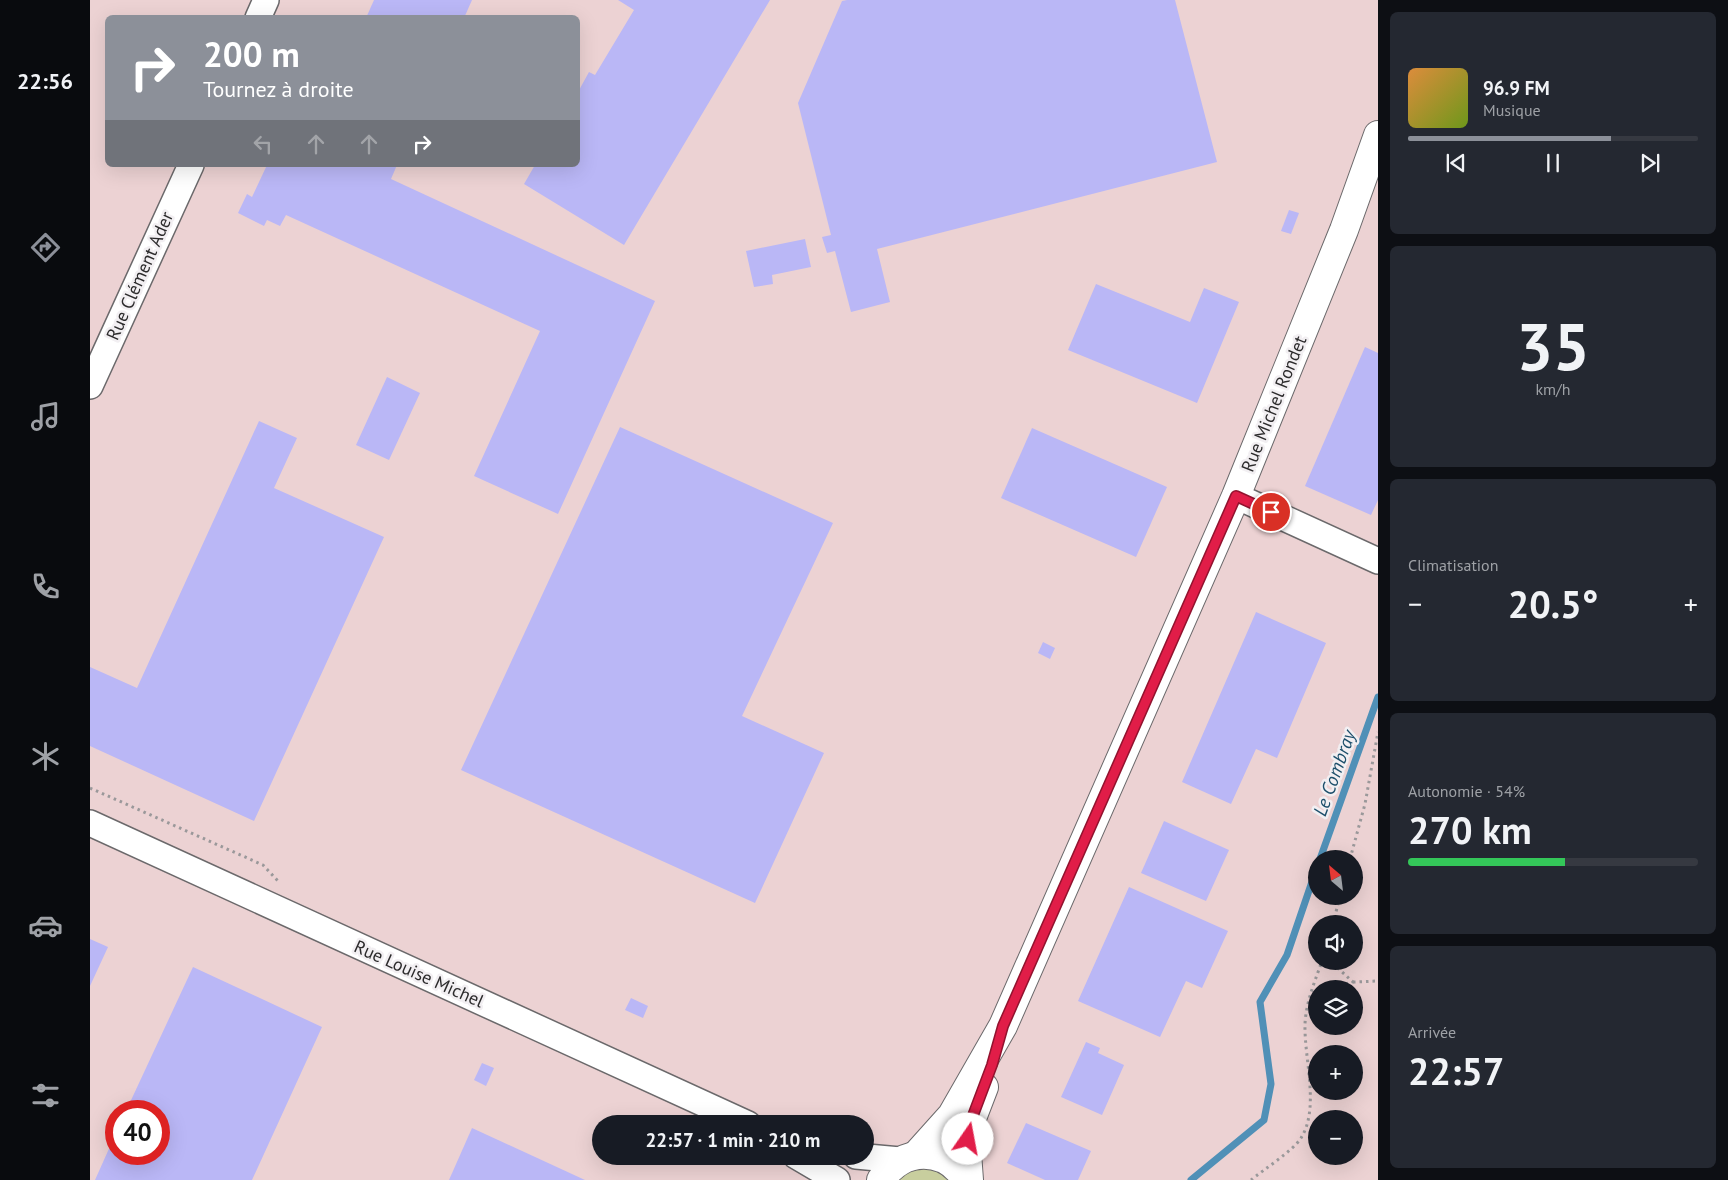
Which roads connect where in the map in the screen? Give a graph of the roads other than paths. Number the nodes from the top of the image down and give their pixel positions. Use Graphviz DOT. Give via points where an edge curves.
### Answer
graph roads {
  1 [pos="266,0"];
  2 [pos="259,15"];
  3 [pos="1378,135"];
  4 [pos="190,167"];
  5 [pos="90,386"];
  6 [pos="1236,496"];
  7 [pos="1378,561"];
  8 [pos="90,823"];
  9 [pos="1003,1026"];
  10 [pos="728,1115"];
  11 [pos="874,1156"];
  12 [pos="909,1157"];
  13 [pos="811,1165"];
  14 [pos="837,1180"];
  15 [pos="881,1180"];
  16 [pos="968,1180"];
  1 -- 2 [label="street"];
  3 -- 6 [label="street, Rue Michel Rondet" via="1344,230"];
  4 -- 5 [label="street, Rue Clément Ader"];
  6 -- 7 [label="street"];
  6 -- 9 [label="street, Rue Michel Rondet"];
  8 -- 10 [label="street, Rue Louise Michel"];
  9 -- 12 [label="street, Rue Michel Rondet" via="952,1115"];
  9 -- 16 [label="street, Rue Michel Rondet" via="969,1126"];
  11 -- 12 [label="street"];
  12 -- 15 [label="street, Rue Michel Rondet" via="889,1168"];
  12 -- 16 [label="street" via="934,1155 948,1161"];
  13 -- 14 [label="street"];
}
